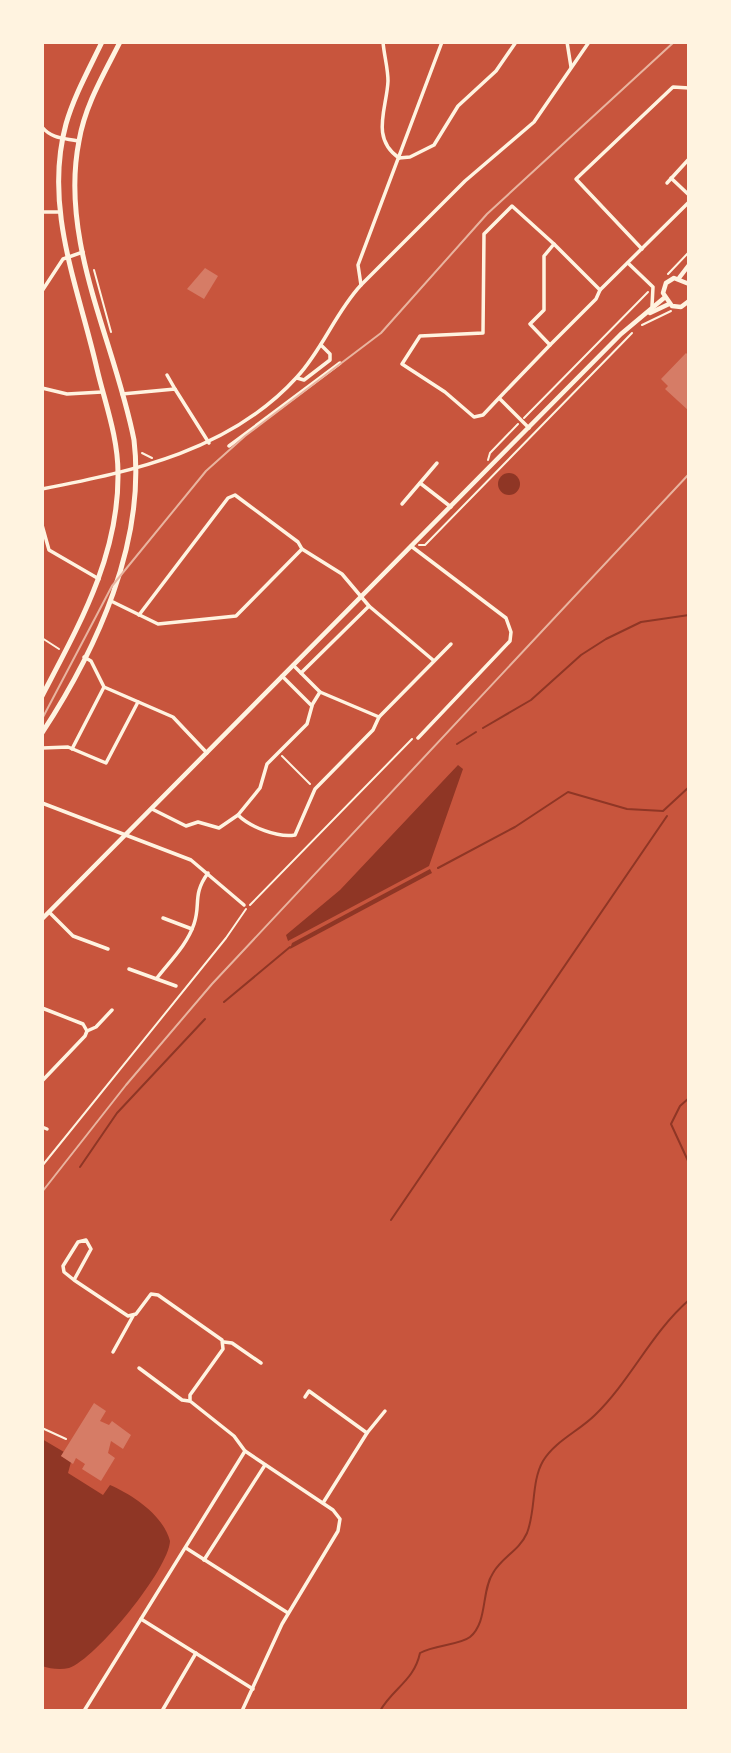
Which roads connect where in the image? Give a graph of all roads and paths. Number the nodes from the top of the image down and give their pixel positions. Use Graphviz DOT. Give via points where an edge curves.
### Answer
graph roads {
  1 [pos="103,42"];
  2 [pos="120,42"];
  3 [pos="383,42"];
  4 [pos="442,42"];
  5 [pos="516,42"];
  6 [pos="567,42"];
  7 [pos="589,42"];
  8 [pos="571,67"];
  9 [pos="689,88"];
  10 [pos="42,127"];
  11 [pos="63,139"];
  12 [pos="79,141"];
  13 [pos="399,158"];
  14 [pos="688,160"];
  15 [pos="671,178"];
  16 [pos="667,183"];
  17 [pos="689,195"];
  18 [pos="689,202"];
  19 [pos="42,212"];
  20 [pos="60,212"];
  21 [pos="554,244"];
  22 [pos="642,249"];
  23 [pos="83,252"];
  24 [pos="689,252"];
  25 [pos="67,257"];
  26 [pos="628,263"];
  27 [pos="689,265"];
  28 [pos="665,277"];
  29 [pos="679,278"];
  30 [pos="689,281"];
  31 [pos="361,285"];
  32 [pos="665,286"];
  33 [pos="653,288"];
  34 [pos="600,290"];
  35 [pos="42,291"];
  36 [pos="664,298"];
  37 [pos="689,302"];
  38 [pos="670,308"];
  39 [pos="645,314"];
  40 [pos="321,345"];
  41 [pos="550,345"];
  42 [pos="340,363"];
  43 [pos="167,376"];
  44 [pos="297,378"];
  45 [pos="42,388"];
  46 [pos="175,388"];
  47 [pos="103,392"];
  48 [pos="122,394"];
  49 [pos="499,398"];
  50 [pos="522,421"];
  51 [pos="237,427"];
  52 [pos="530,428"];
  53 [pos="244,435"];
  54 [pos="209,443"];
  55 [pos="229,446"];
  56 [pos="437,463"];
  57 [pos="136,468"];
  58 [pos="118,474"];
  59 [pos="484,474"];
  60 [pos="420,483"];
  61 [pos="42,488"];
  62 [pos="402,505"];
  63 [pos="451,507"];
  64 [pos="42,525"];
  65 [pos="43,535"];
  66 [pos="411,546"];
  67 [pos="302,549"];
  68 [pos="99,579"];
  69 [pos="360,597"];
  70 [pos="111,601"];
  71 [pos="369,606"];
  72 [pos="139,615"];
  73 [pos="42,638"];
  74 [pos="451,644"];
  75 [pos="61,650"];
  76 [pos="83,656"];
  77 [pos="433,660"];
  78 [pos="293,665"];
  79 [pos="301,673"];
  80 [pos="282,676"];
  81 [pos="104,687"];
  82 [pos="320,692"];
  83 [pos="42,696"];
  84 [pos="138,702"];
  85 [pos="312,706"];
  86 [pos="379,717"];
  87 [pos="42,733"];
  88 [pos="418,738"];
  89 [pos="42,748"];
  90 [pos="72,749"];
  91 [pos="207,753"];
  92 [pos="278,753"];
  93 [pos="315,789"];
  94 [pos="42,803"];
  95 [pos="152,809"];
  96 [pos="238,815"];
  97 [pos="127,835"];
  98 [pos="208,873"];
  99 [pos="244,905"];
  100 [pos="49,912"];
  101 [pos="163,918"];
  102 [pos="42,919"];
  103 [pos="192,929"];
  104 [pos="108,949"];
  105 [pos="129,969"];
  106 [pos="157,978"];
  107 [pos="176,986"];
  108 [pos="42,1008"];
  109 [pos="112,1010"];
  110 [pos="87,1031"];
  111 [pos="42,1081"];
  112 [pos="42,1166"];
  113 [pos="74,1280"];
  114 [pos="133,1316"];
  115 [pos="224,1342"];
  116 [pos="113,1352"];
  117 [pos="261,1363"];
  118 [pos="139,1368"];
  119 [pos="305,1397"];
  120 [pos="190,1401"];
  121 [pos="385,1411"];
  122 [pos="42,1428"];
  123 [pos="367,1433"];
  124 [pos="66,1439"];
  125 [pos="245,1451"];
  126 [pos="265,1465"];
  127 [pos="323,1503"];
  128 [pos="186,1548"];
  129 [pos="204,1560"];
  130 [pos="288,1613"];
  131 [pos="141,1619"];
  132 [pos="196,1653"];
  133 [pos="253,1689"];
  134 [pos="84,1711"];
  135 [pos="162,1711"];
  136 [pos="242,1711"];
  1 -- 11 [label="main road" via="79,90"];
  2 -- 12 [label="main road" via="88,107"];
  3 -- 13 [label="street" via="388,84 380,121 390,149"];
  4 -- 13 [label="street"];
  5 -- 13 [label="street" via="496,71 458,106 434,145 410,158"];
  6 -- 8 [label="street"];
  7 -- 8 [label="street"];
  8 -- 31 [label="street" via="534,121 465,181"];
  9 -- 22 [label="street" via="673,87 576,179"];
  10 -- 11 [label="street"];
  11 -- 12 [label="street"];
  11 -- 20 [label="main road"];
  12 -- 23 [label="main road" via="74,194"];
  13 -- 31 [label="street" via="358,265"];
  14 -- 15 [label="street"];
  15 -- 16 [label="street"];
  15 -- 17 [label="street"];
  18 -- 22 [label="street"];
  19 -- 20 [label="street"];
  20 -- 25 [label="main road"];
  21 -- 34 [label="street"];
  21 -- 41 [label="street" via="544,257 544,310 530,324"];
  21 -- 49 [label="street" via="517,208 508,207 484,234 483,333 421,336 402,364 474,417 483,415"];
  22 -- 26 [label="street"];
  23 -- 25 [label="street"];
  23 -- 48 [label="main road"];
  24 -- 28 [label="path"];
  25 -- 35 [label="street"];
  25 -- 47 [label="main road"];
  26 -- 33 [label="street"];
  26 -- 34 [label="street"];
  27 -- 29 [label="street"];
  29 -- 30 [label="street"];
  29 -- 32 [label="street"];
  31 -- 40 [label="street"];
  32 -- 33 [label="street"];
  32 -- 36 [label="street"];
  33 -- 39 [label="street" via="654,302"];
  33 -- 50 [label="path"];
  34 -- 41 [label="street"];
  36 -- 38 [label="street"];
  36 -- 39 [label="street"];
  37 -- 38 [label="street"];
  38 -- 39 [label="street"];
  38 -- 66 [label="path" via="637,328 425,545"];
  39 -- 52 [label="street"];
  40 -- 44 [label="street"];
  40 -- 44 [label="street" via="330,360 304,380"];
  41 -- 49 [label="street"];
  42 -- 53 [label="street"];
  43 -- 46 [label="street"];
  44 -- 51 [label="street"];
  45 -- 47 [label="street" via="67,394"];
  46 -- 48 [label="street"];
  46 -- 54 [label="street"];
  47 -- 58 [label="main road"];
  48 -- 57 [label="main road"];
  49 -- 50 [label="street"];
  50 -- 52 [label="street"];
  50 -- 59 [label="path" via="490,453"];
  51 -- 53 [label="street"];
  51 -- 54 [label="street"];
  52 -- 59 [label="street"];
  53 -- 55 [label="street"];
  54 -- 57 [label="street"];
  56 -- 60 [label="street"];
  57 -- 58 [label="street"];
  57 -- 70 [label="main road" via="128,545"];
  58 -- 61 [label="street"];
  58 -- 68 [label="main road" via="113,534"];
  59 -- 63 [label="street"];
  60 -- 62 [label="street"];
  60 -- 63 [label="street"];
  63 -- 66 [label="street"];
  64 -- 65 [label="street"];
  65 -- 68 [label="street" via="49,550"];
  66 -- 69 [label="street"];
  66 -- 88 [label="street" via="506,618 511,632 510,641"];
  67 -- 69 [label="street" via="342,574"];
  67 -- 72 [label="street" via="236,616 158,624"];
  67 -- 72 [label="street" via="232,495"];
  68 -- 83 [label="main road"];
  69 -- 71 [label="street"];
  69 -- 78 [label="street"];
  70 -- 72 [label="street"];
  70 -- 76 [label="main road"];
  71 -- 77 [label="street"];
  71 -- 79 [label="street"];
  73 -- 75 [label="path"];
  74 -- 77 [label="street"];
  76 -- 81 [label="street" via="91,661"];
  76 -- 87 [label="main road"];
  77 -- 86 [label="street"];
  78 -- 79 [label="street"];
  78 -- 80 [label="street"];
  79 -- 82 [label="street"];
  80 -- 85 [label="street"];
  80 -- 91 [label="street"];
  81 -- 84 [label="street"];
  81 -- 90 [label="street"];
  82 -- 85 [label="street"];
  82 -- 86 [label="street"];
  84 -- 90 [label="street" via="106,763"];
  84 -- 91 [label="street" via="173,717"];
  85 -- 92 [label="street" via="307,724"];
  86 -- 93 [label="street" via="373,730"];
  88 -- 112 [label="path" via="407,743 240,915"];
  89 -- 90 [label="street"];
  91 -- 95 [label="street"];
  92 -- 93 [label="path"];
  92 -- 96 [label="street" via="267,764 254,798"];
  93 -- 96 [label="street" via="295,835 253,825"];
  94 -- 97 [label="street"];
  95 -- 96 [label="street" via="186,826 198,822 219,828"];
  95 -- 97 [label="street"];
  97 -- 98 [label="street" via="191,860"];
  97 -- 100 [label="street"];
  98 -- 99 [label="street"];
  98 -- 103 [label="street" via="197,891"];
  100 -- 102 [label="street"];
  100 -- 104 [label="street" via="73,936"];
  101 -- 103 [label="street"];
  103 -- 106 [label="street"];
  105 -- 106 [label="street"];
  106 -- 107 [label="street"];
  108 -- 110 [label="street" via="83,1024"];
  109 -- 110 [label="street"];
  110 -- 111 [label="street"];
  113 -- 113 [label="street" via="63,1266 76,1244 86,1240 91,1249"];
  113 -- 114 [label="street"];
  114 -- 115 [label="street" via="148,1297 158,1295"];
  114 -- 116 [label="street"];
  115 -- 117 [label="street"];
  115 -- 120 [label="street"];
  118 -- 120 [label="street" via="182,1400"];
  119 -- 123 [label="street" via="309,1391"];
  120 -- 125 [label="street" via="234,1436"];
  121 -- 123 [label="street"];
  122 -- 124 [label="path"];
  123 -- 127 [label="street"];
  125 -- 126 [label="street"];
  125 -- 128 [label="street"];
  126 -- 127 [label="street"];
  126 -- 129 [label="street"];
  127 -- 130 [label="street" via="338,1515 341,1525"];
  128 -- 129 [label="street"];
  128 -- 131 [label="street"];
  129 -- 130 [label="street"];
  130 -- 133 [label="street"];
  131 -- 132 [label="street"];
  131 -- 134 [label="street"];
  132 -- 133 [label="street"];
  132 -- 135 [label="street"];
  133 -- 136 [label="street"];
}
